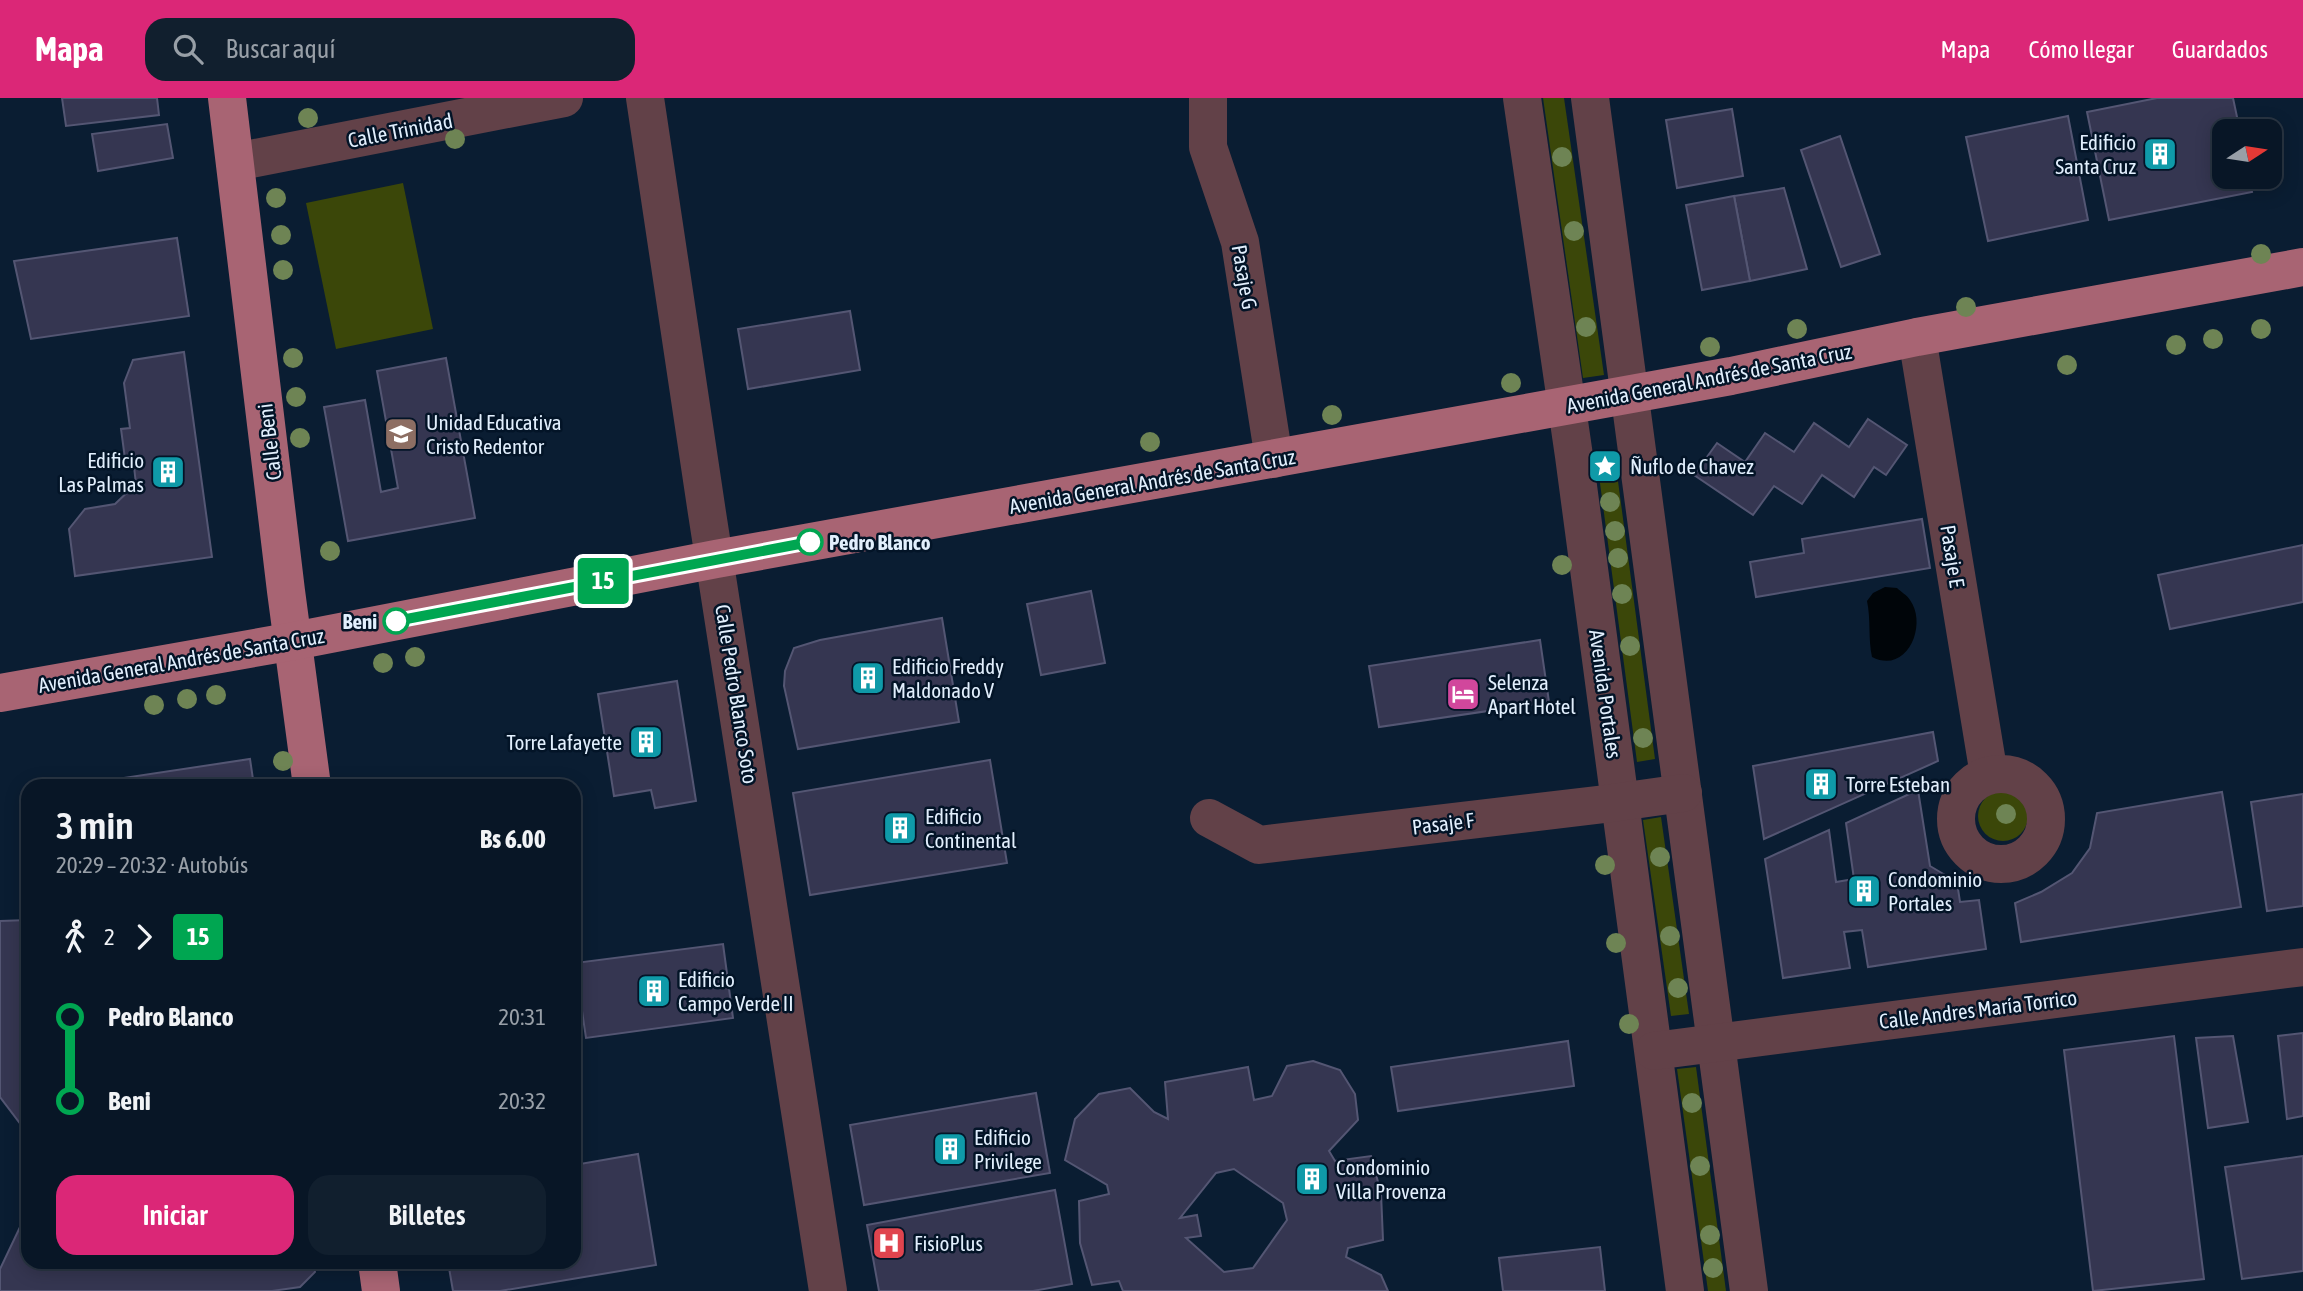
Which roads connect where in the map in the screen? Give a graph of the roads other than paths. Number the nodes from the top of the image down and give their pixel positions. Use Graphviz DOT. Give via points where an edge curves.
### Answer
graph roads {
  1 [pos="227,98"];
  2 [pos="564,98"];
  3 [pos="645,98"];
  4 [pos="1208,98"];
  5 [pos="1522,98"];
  6 [pos="1590,98"];
  7 [pos="235,162"];
  8 [pos="2303,267"];
  9 [pos="1917,337"];
  10 [pos="1631,393"];
  11 [pos="1567,406"];
  12 [pos="1274,459"];
  13 [pos="716,559"];
  14 [pos="294,641"];
  15 [pos="0,693"];
  16 [pos="1989,775"];
  17 [pos="311,779"];
  18 [pos="1683,793"];
  19 [pos="1620,802"];
  20 [pos="1209,818"];
  21 [pos="2303,967"];
  22 [pos="1717,1041"];
  23 [pos="1654,1051"];
  24 [pos="378,1269"];
  25 [pos="381,1291"];
  26 [pos="828,1291"];
  27 [pos="1685,1291"];
  28 [pos="1749,1291"];
  1 -- 7 [label="main road, Calle Beni"];
  2 -- 7 [label="street, Calle Trinidad"];
  3 -- 13 [label="street, Calle Pedro Blanco Soto"];
  4 -- 12 [label="street, Pasaje G" via="1208,147 1240,242"];
  5 -- 11 [label="street, Avenida Portales"];
  6 -- 10 [label="street"];
  7 -- 14 [label="main road, Calle Beni"];
  8 -- 9 [label="main road, Avenida General Andrés de Santa Cruz"];
  9 -- 10 [label="main road, Avenida General Andrés de Santa Cruz"];
  9 -- 16 [label="street, Pasaje E"];
  10 -- 11 [label="main road, Avenida General Andrés de Santa Cruz"];
  10 -- 18 [label="street"];
  11 -- 12 [label="main road, Avenida General Andrés de Santa Cruz"];
  11 -- 19 [label="street, Avenida Portales"];
  12 -- 13 [label="main road, Avenida General Andrés de Santa Cruz"];
  13 -- 14 [label="main road, Avenida General Andrés de Santa Cruz"];
  13 -- 26 [label="street, Calle Pedro Blanco Soto"];
  14 -- 15 [label="main road, Avenida General Andrés de Santa Cruz"];
  14 -- 17 [label="main road, Calle Beni"];
  18 -- 19 [label="street, Pasaje F"];
  18 -- 22 [label="street"];
  19 -- 20 [label="street, Pasaje F" via="1259,845"];
  19 -- 23 [label="street, Avenida Portales"];
  21 -- 22 [label="street, Calle Andres María Torrico"];
  22 -- 23 [label="street, Calle Andres María Torrico"];
  22 -- 28 [label="street"];
  23 -- 27 [label="street, Avenida Portales"];
  24 -- 25 [label="main road"];
}
